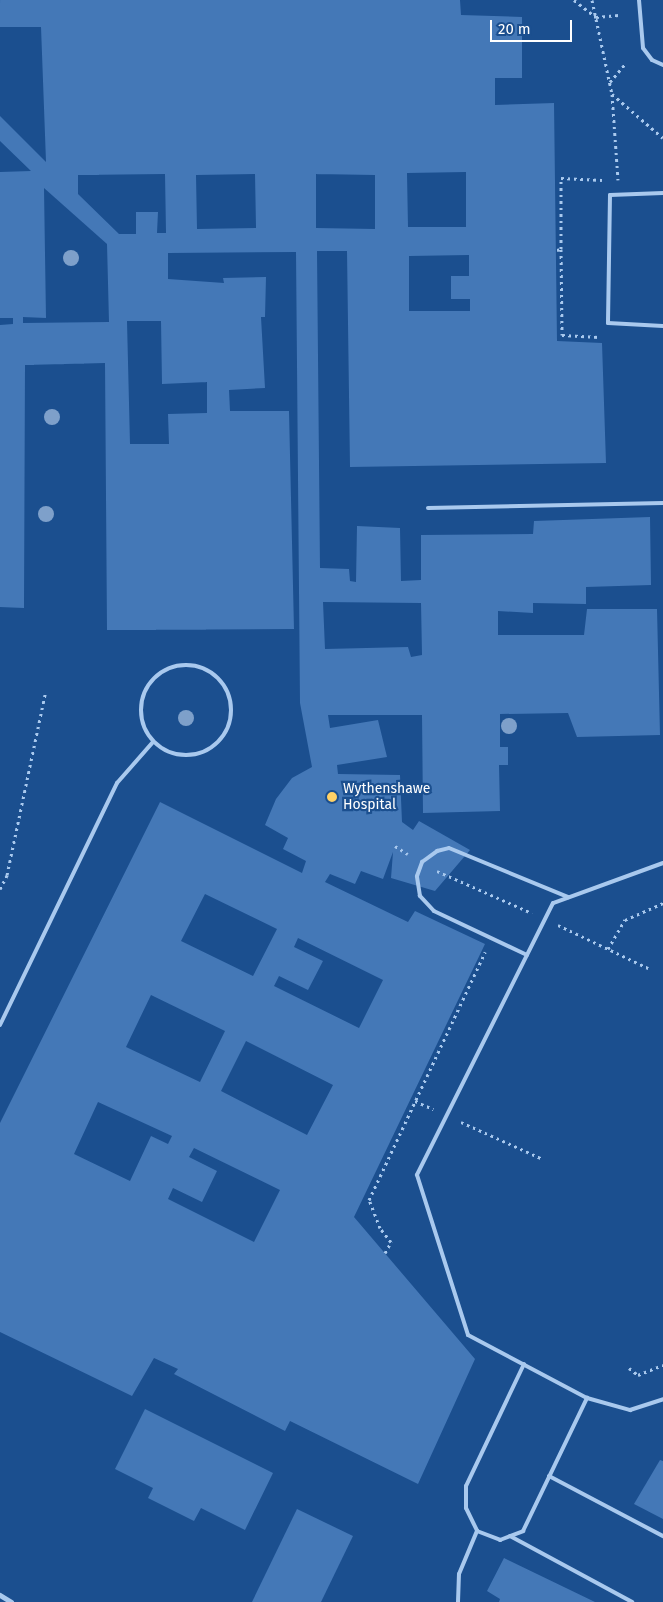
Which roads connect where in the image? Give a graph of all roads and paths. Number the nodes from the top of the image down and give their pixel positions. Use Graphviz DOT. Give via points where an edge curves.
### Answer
graph roads {
  1 [pos="574,0"];
  2 [pos="592,0"];
  3 [pos="639,0"];
  4 [pos="619,16"];
  5 [pos="596,17"];
  6 [pos="625,64"];
  7 [pos="663,65"];
  8 [pos="610,82"];
  9 [pos="612,94"];
  10 [pos="663,138"];
  11 [pos="561,178"];
  12 [pos="618,181"];
  13 [pos="663,193"];
  14 [pos="663,326"];
  15 [pos="606,338"];
  16 [pos="663,503"];
  17 [pos="428,508"];
  18 [pos="45,694"];
  19 [pos="153,742"];
  20 [pos="394,846"];
  21 [pos="422,862"];
  22 [pos="663,863"];
  23 [pos="0,889"];
  24 [pos="568,897"];
  25 [pos="663,903"];
  26 [pos="544,918"];
  27 [pos="488,947"];
  28 [pos="608,949"];
  29 [pos="527,955"];
  30 [pos="648,968"];
  31 [pos="0,1025"];
  32 [pos="415,1101"];
  33 [pos="447,1116"];
  34 [pos="543,1159"];
  35 [pos="385,1253"];
  36 [pos="524,1364"];
  37 [pos="663,1365"];
  38 [pos="629,1368"];
  39 [pos="587,1398"];
  40 [pos="663,1399"];
  41 [pos="549,1476"];
  42 [pos="477,1531"];
  43 [pos="510,1536"];
  44 [pos="663,1536"];
  45 [pos="0,1595"];
  46 [pos="11,1602"];
  47 [pos="458,1602"];
  48 [pos="632,1602"];
  1 -- 5 [label="path"];
  2 -- 5 [label="path"];
  3 -- 7 [label="lane" via="644,48 652,60"];
  4 -- 5 [label="path"];
  5 -- 8 [label="path"];
  6 -- 8 [label="path"];
  8 -- 9 [label="path"];
  9 -- 10 [label="path"];
  9 -- 12 [label="path"];
  11 -- 15 [label="path" via="562,334"];
  13 -- 14 [label="lane" via="610,195 608,323"];
  16 -- 17 [label="lane"];
  18 -- 23 [label="path" via="8,875"];
  19 -- 19 [label="lane" via="143,726 141,707 146,688 163,671 170,669 192,665 214,673 228,692 232,716 224,736 208,751 177,755"];
  19 -- 31 [label="lane" via="117,783"];
  20 -- 21 [label="path"];
  21 -- 24 [label="lane" via="437,851 449,848"];
  21 -- 26 [label="path" via="452,881"];
  21 -- 29 [label="lane" via="417,876 420,896 434,911"];
  22 -- 24 [label="lane"];
  24 -- 26 [label="lane" via="553,903"];
  25 -- 28 [label="path" via="625,920"];
  26 -- 28 [label="path"];
  26 -- 29 [label="lane"];
  27 -- 32 [label="path"];
  28 -- 30 [label="path"];
  29 -- 33 [label="lane"];
  32 -- 33 [label="path"];
  32 -- 35 [label="path" via="369,1200 380,1228 391,1242"];
  33 -- 34 [label="path"];
  33 -- 36 [label="lane" via="417,1175 468,1335"];
  36 -- 39 [label="lane"];
  36 -- 42 [label="lane" via="466,1486 466,1508"];
  37 -- 38 [label="path" via="638,1375"];
  39 -- 40 [label="lane" via="630,1410"];
  39 -- 41 [label="lane"];
  41 -- 43 [label="lane" via="523,1531"];
  41 -- 44 [label="lane"];
  42 -- 43 [label="lane" via="500,1540"];
  42 -- 47 [label="lane" via="459,1574"];
  43 -- 48 [label="lane"];
  45 -- 46 [label="street"];
}
